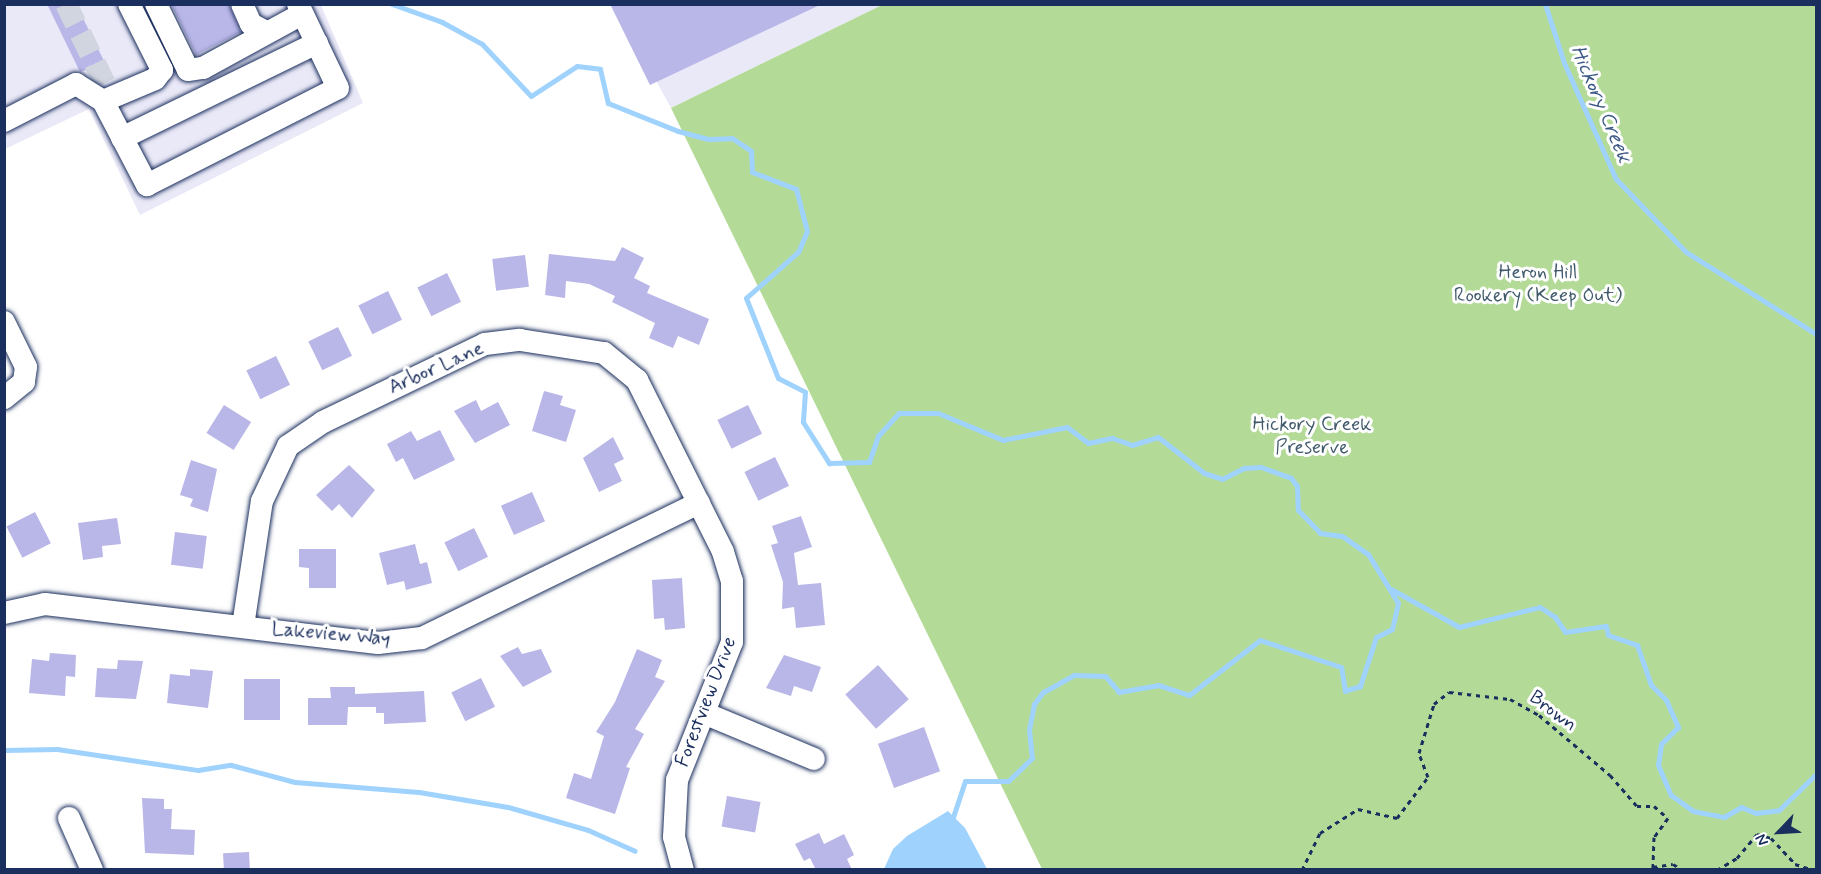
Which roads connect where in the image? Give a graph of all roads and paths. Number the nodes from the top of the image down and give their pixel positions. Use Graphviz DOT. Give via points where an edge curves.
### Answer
graph roads {
  1 [pos="129,4"];
  2 [pos="156,4"];
  3 [pos="242,4"];
  4 [pos="300,9"];
  5 [pos="274,21"];
  6 [pos="316,43"];
  7 [pos="103,102"];
  8 [pos="4,121"];
  9 [pos="122,138"];
  10 [pos="4,322"];
  11 [pos="4,398"];
  12 [pos="699,503"];
  13 [pos="4,613"];
  14 [pos="243,626"];
  15 [pos="704,713"];
  16 [pos="814,759"];
  17 [pos="69,818"];
  18 [pos="1653,868"];
  19 [pos="92,870"];
  20 [pos="683,870"];
  21 [pos="1302,870"];
  22 [pos="1683,870"];
  23 [pos="1717,870"];
  24 [pos="1814,870"];
  1 -- 7 [label="street" via="162,70 155,80"];
  2 -- 5 [label="street" via="188,70 203,68"];
  3 -- 5 [label="street" via="251,24"];
  4 -- 5 [label="street"];
  4 -- 6 [label="street"];
  6 -- 9 [label="street"];
  6 -- 9 [label="street" via="338,88 147,185"];
  7 -- 8 [label="street" via="76,84"];
  7 -- 9 [label="street"];
  10 -- 11 [label="street" via="26,367 24,382"];
  12 -- 14 [label="street, Lakeview Way" via="422,638 378,643"];
  12 -- 14 [label="street, Arbor Lane" via="637,380 604,353 520,339 485,344 323,422 288,446 262,501"];
  12 -- 15 [label="street, Forestview Drive" via="728,565 735,620 725,664"];
  13 -- 14 [label="street, Lakeview Way" via="45,604"];
  15 -- 16 [label="street"];
  15 -- 20 [label="street, Forestview Drive" via="674,797 674,837"];
  17 -- 19 [label="street"];
  18 -- 21 [label="path, Brown" via="1654,837 1668,818 1654,806 1637,806 1610,775 1539,715 1510,699 1449,692 1434,704 1419,753 1428,777 1397,818 1359,809 1320,833"];
  18 -- 22 [label="path" via="1673,864"];
  23 -- 24 [label="path" via="1737,858 1757,834 1771,838 1795,864"];
}
